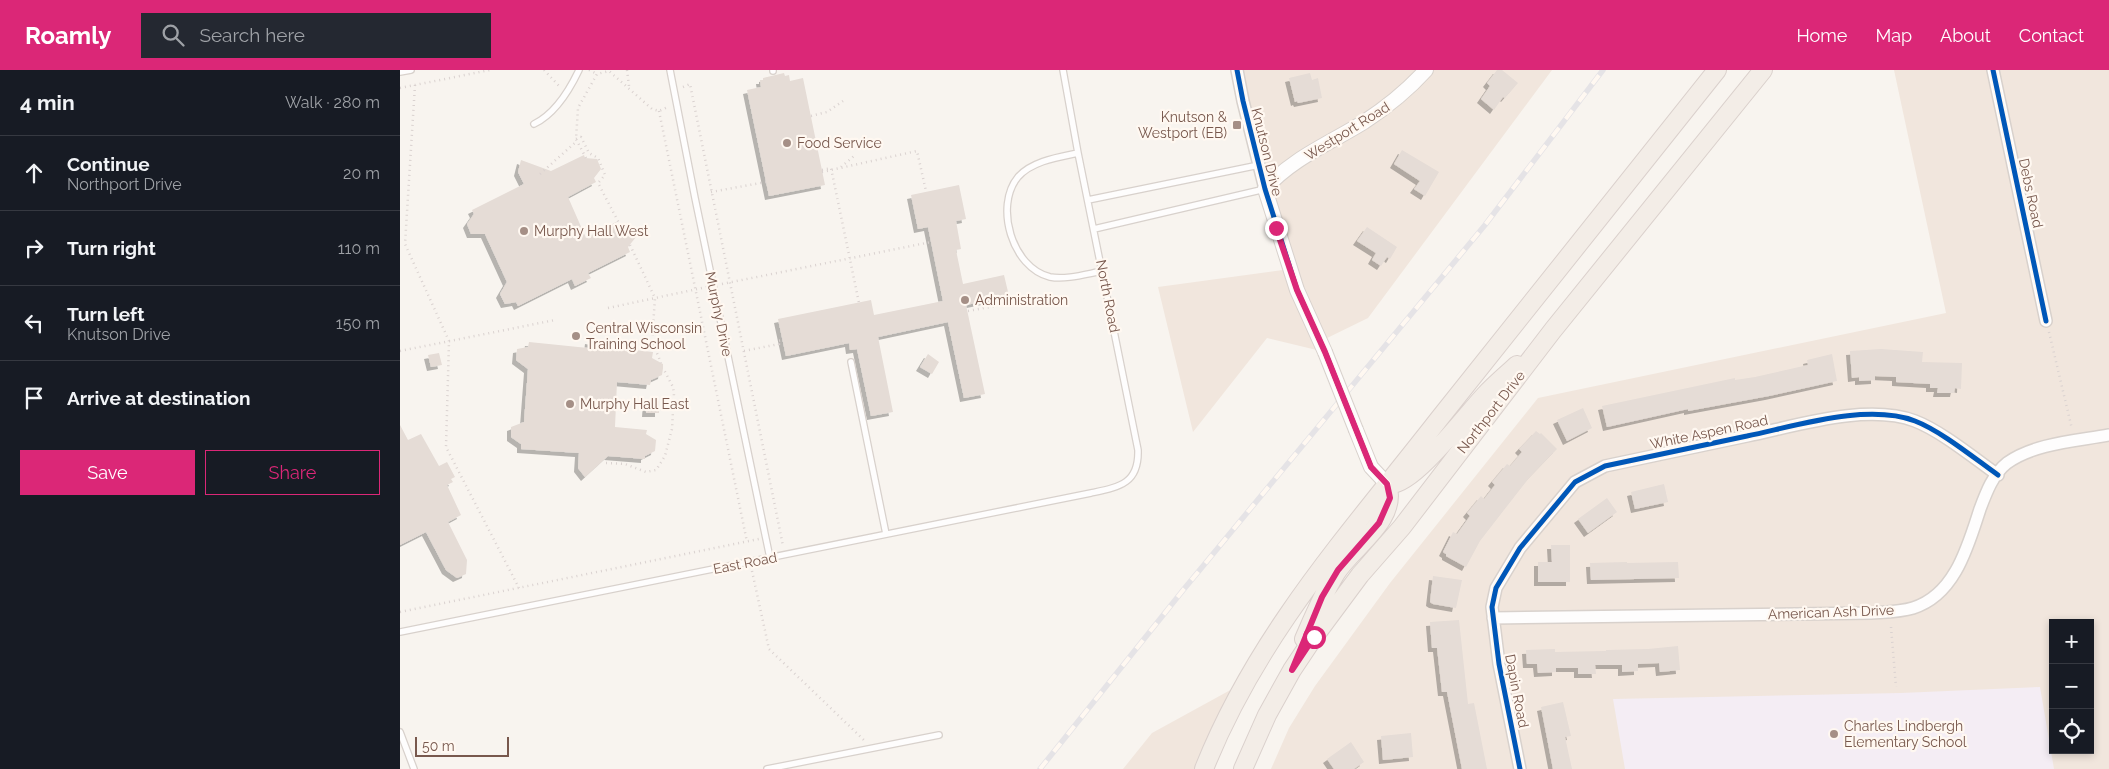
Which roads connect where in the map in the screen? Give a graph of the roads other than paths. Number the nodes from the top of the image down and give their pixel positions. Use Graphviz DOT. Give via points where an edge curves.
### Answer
graph roads {
  1 [pos="410,70"];
  2 [pos="579,70"];
  3 [pos="670,70"];
  4 [pos="1063,70"];
  5 [pos="1237,70"];
  6 [pos="1426,70"];
  7 [pos="1717,70"];
  8 [pos="1763,70"];
  9 [pos="1993,70"];
  10 [pos="400,72"];
  11 [pos="534,124"];
  12 [pos="1078,153"];
  13 [pos="1259,165"];
  14 [pos="1265,189"];
  15 [pos="1088,200"];
  16 [pos="1094,229"];
  17 [pos="1103,271"];
  18 [pos="2046,321"];
  19 [pos="1553,330"];
  20 [pos="851,362"];
  21 [pos="2109,435"];
  22 [pos="1998,475"];
  23 [pos="1387,484"];
  24 [pos="1091,493"];
  25 [pos="886,534"];
  26 [pos="770,558"];
  27 [pos="1493,618"];
  28 [pos="400,632"];
  29 [pos="1292,670"];
  30 [pos="400,732"];
  31 [pos="939,735"];
  32 [pos="414,769"];
  33 [pos="767,769"];
  34 [pos="1204,769"];
  35 [pos="1243,769"];
  36 [pos="1520,769"];
  1 -- 10 [label="lane"];
  2 -- 11 [label="lane" via="546,118"];
  3 -- 26 [label="lane, Murphy Drive"];
  4 -- 12 [label="lane, North Road"];
  5 -- 13 [label="street, Knutson Drive"];
  6 -- 14 [label="street, Westport Road" via="1394,102 1302,158 1276,176"];
  7 -- 23 [label="main road"];
  8 -- 19 [label="main road, Northport Drive"];
  9 -- 18 [label="street, Debs Road"];
  12 -- 15 [label="lane, North Road"];
  12 -- 17 [label="lane" via="1046,161 1018,177 1010,196 1011,238 1029,266 1048,276 1065,277"];
  13 -- 14 [label="street, Knutson Drive"];
  13 -- 15 [label="lane"];
  14 -- 16 [label="lane"];
  14 -- 23 [label="street, Knutson Drive, bridge" via="1297,290 1371,467"];
  15 -- 16 [label="lane, North Road"];
  16 -- 17 [label="lane, North Road"];
  17 -- 24 [label="lane, North Road" via="1138,461 1129,480"];
  19 -- 23 [label="main road" via="1484,395 1430,457 1399,483"];
  19 -- 29 [label="main road, Northport Drive" via="1402,527 1360,575"];
  20 -- 25 [label="lane"];
  21 -- 22 [label="street, American Ash Drive" via="2023,455 2008,462"];
  22 -- 27 [label="street, American Ash Drive" via="1987,489 1948,585 1913,608 1871,613"];
  22 -- 27 [label="street, White Aspen Road" via="1916,421 1887,414 1821,421 1605,466 1575,482 1520,548 1496,588"];
  23 -- 29 [label="main road" via="1390,498 1385,512 1338,570 1322,597"];
  23 -- 34 [label="main road" via="1321,567 1272,636 1245,682"];
  24 -- 25 [label="lane, East Road"];
  25 -- 26 [label="lane, East Road"];
  26 -- 28 [label="lane, East Road"];
  27 -- 36 [label="street, Dapin Road"];
  29 -- 35 [label="main road, Northport Drive"];
  30 -- 32 [label="lane"];
  31 -- 33 [label="lane"];
}
